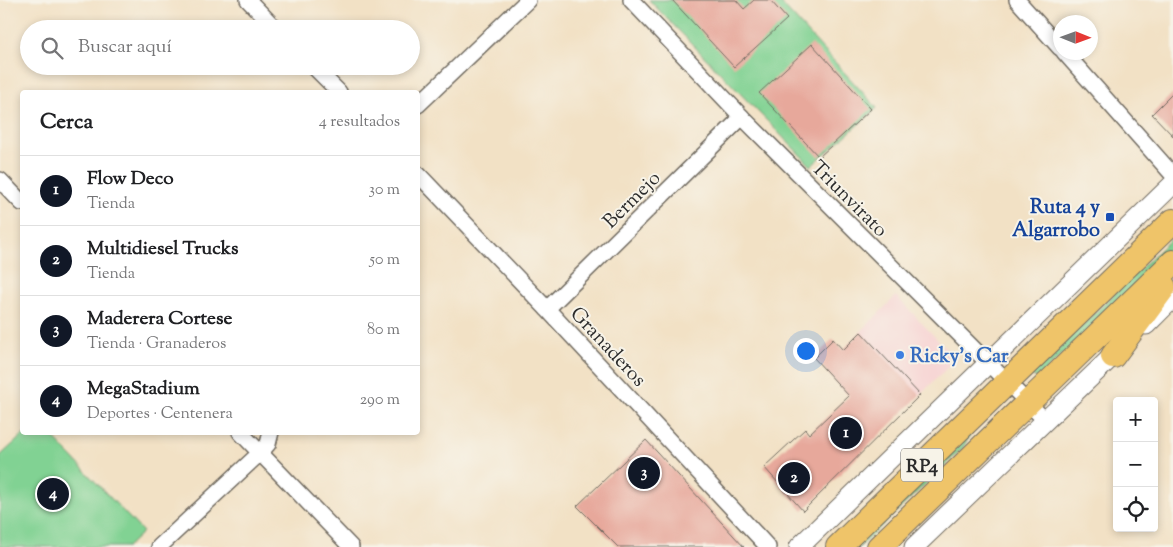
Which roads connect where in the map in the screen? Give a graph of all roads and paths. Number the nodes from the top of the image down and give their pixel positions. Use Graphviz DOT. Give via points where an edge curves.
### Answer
graph roads {
  1 [pos="248,0"];
  2 [pos="528,0"];
  3 [pos="631,0"];
  4 [pos="1017,0"];
  5 [pos="267,20"];
  6 [pos="1053,40"];
  7 [pos="1071,60"];
  8 [pos="322,75"];
  9 [pos="337,90"];
  10 [pos="420,103"];
  11 [pos="742,117"];
  12 [pos="1173,175"];
  13 [pos="420,176"];
  14 [pos="0,180"];
  15 [pos="1173,184"];
  16 [pos="20,201"];
  17 [pos="1173,221"];
  18 [pos="1173,262"];
  19 [pos="1173,274"];
  20 [pos="1173,298"];
  21 [pos="548,309"];
  22 [pos="1113,356"];
  23 [pos="988,365"];
  24 [pos="1007,383"];
  25 [pos="1028,403"];
  26 [pos="1045,420"];
  27 [pos="243,435"];
  28 [pos="270,435"];
  29 [pos="260,453"];
  30 [pos="883,546"];
  31 [pos="159,547"];
  32 [pos="351,547"];
  33 [pos="768,547"];
  34 [pos="799,547"];
  35 [pos="838,547"];
  36 [pos="914,547"];
  1 -- 5 [label="street"];
  2 -- 10 [label="street"];
  3 -- 11 [label="street, Triunvirato"];
  4 -- 6 [label="street"];
  7 -- 12 [label="street"];
  8 -- 9 [label="street"];
  11 -- 21 [label="street, Bermejo"];
  11 -- 23 [label="street, Triunvirato"];
  13 -- 21 [label="street, Granaderos"];
  14 -- 16 [label="street"];
  15 -- 23 [label="street"];
  17 -- 24 [label="main road, RP4"];
  18 -- 25 [label="main road, RP4"];
  19 -- 22 [label="main road"];
  20 -- 22 [label="street"];
  21 -- 33 [label="street, Granaderos"];
  22 -- 26 [label="street"];
  23 -- 24 [label="street, Triunvirato"];
  23 -- 34 [label="street"];
  24 -- 25 [label="street, Triunvirato"];
  24 -- 35 [label="main road, RP4"];
  25 -- 26 [label="street, Triunvirato"];
  25 -- 30 [label="main road, RP4"];
  26 -- 36 [label="street"];
  27 -- 29 [label="street"];
  28 -- 29 [label="street"];
  29 -- 31 [label="street"];
  29 -- 32 [label="street"];
}
